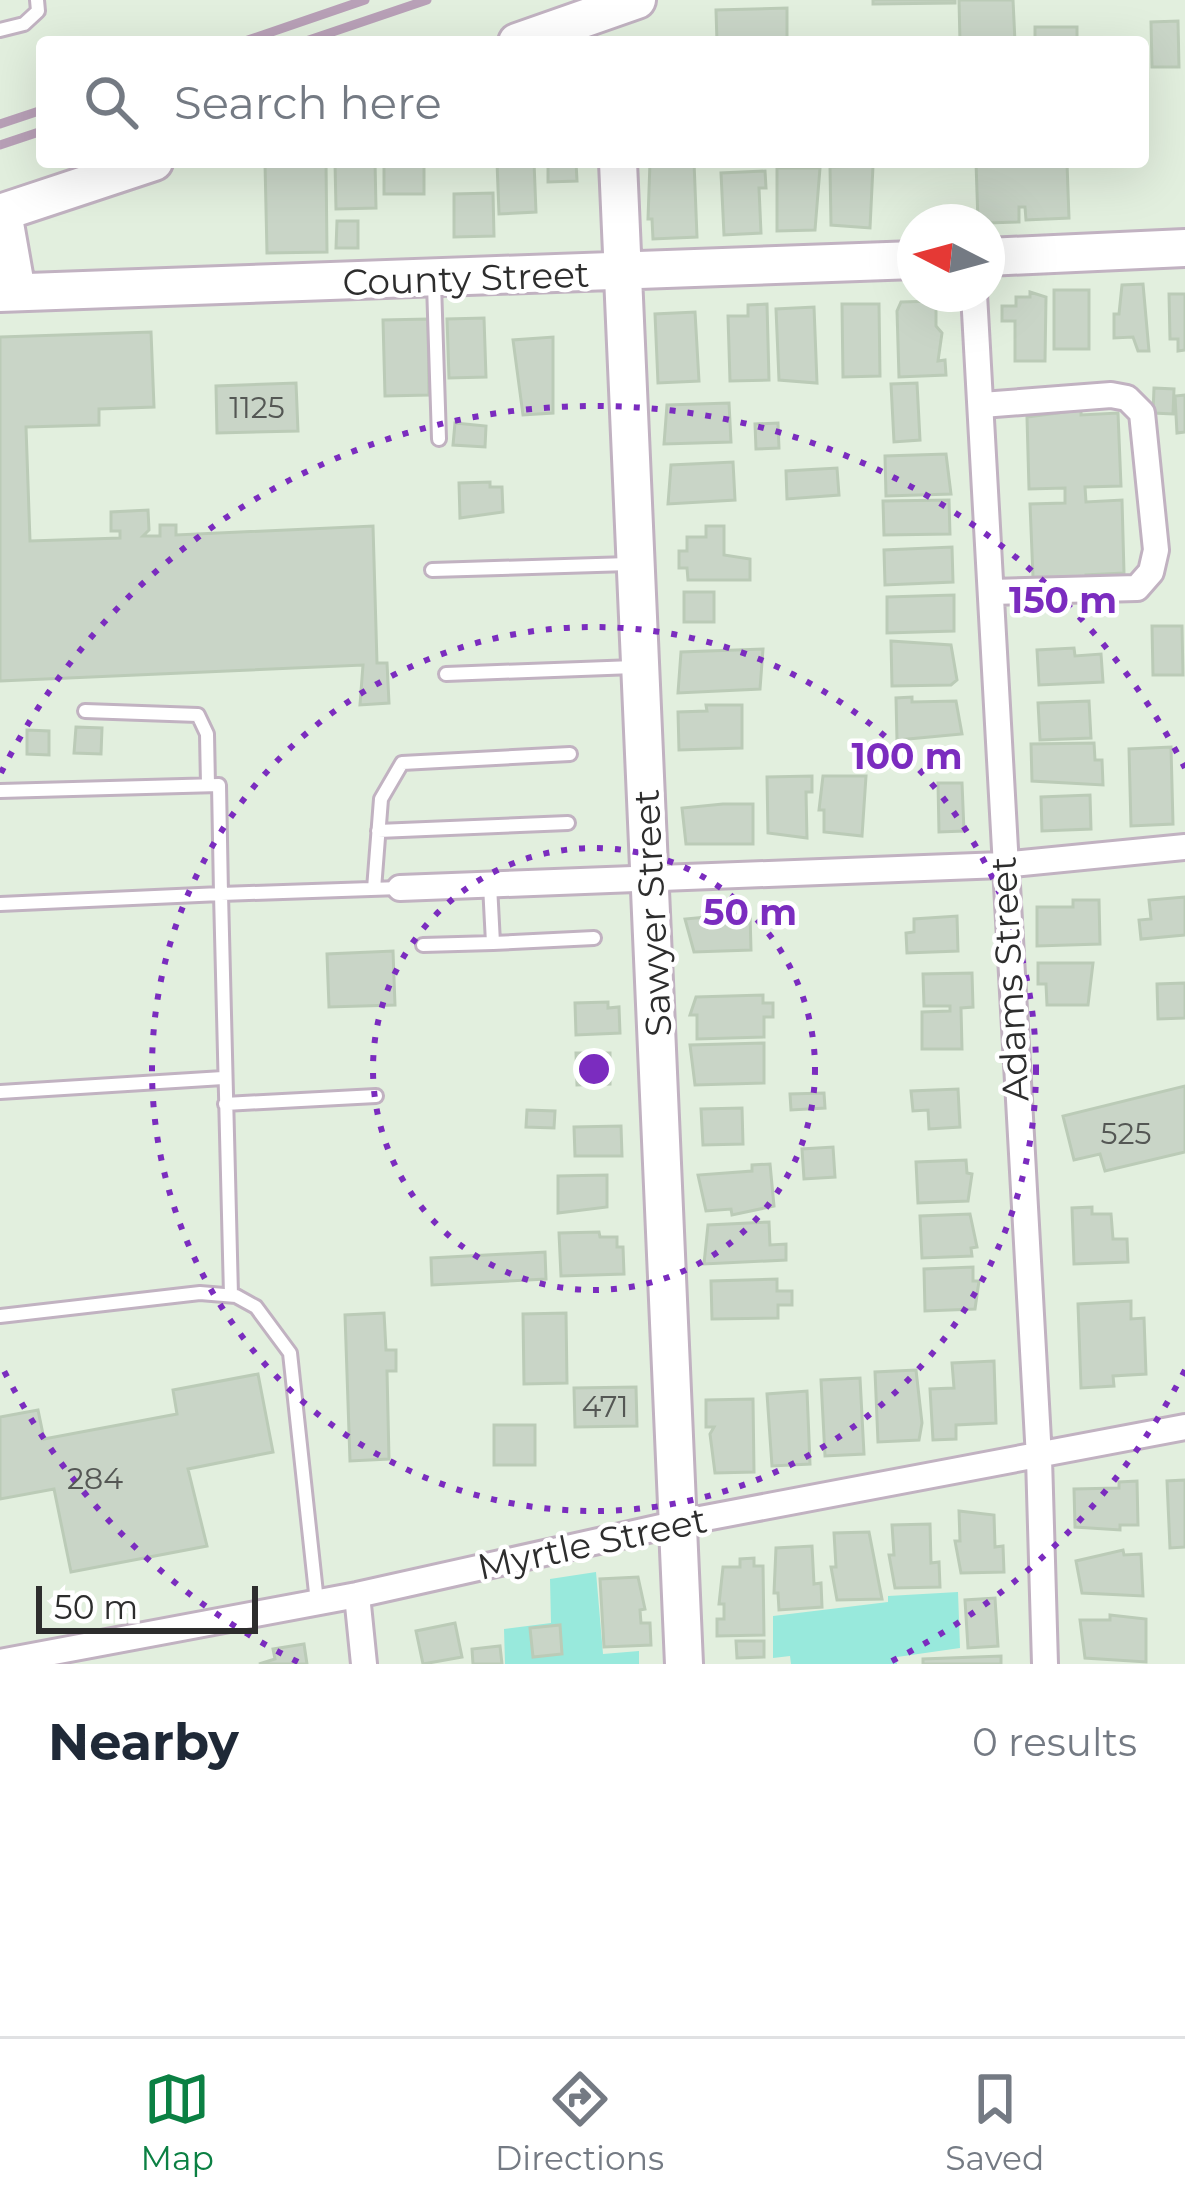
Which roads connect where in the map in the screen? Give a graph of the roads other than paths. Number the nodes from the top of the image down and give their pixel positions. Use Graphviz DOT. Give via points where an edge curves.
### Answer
graph roads {
  1 [pos="37,0"];
  2 [pos="618,13"];
  3 [pos="0,30"];
  4 [pos="538,36"];
  5 [pos="136,168"];
  6 [pos="617,168"];
  7 [pos="1,212"];
  8 [pos="1185,248"];
  9 [pos="1005,256"];
  10 [pos="897,261"];
  11 [pos="622,273"];
  12 [pos="434,279"];
  13 [pos="9,292"];
  14 [pos="975,312"];
  15 [pos="982,405"];
  16 [pos="439,439"];
  17 [pos="636,563"];
  18 [pos="432,570"];
  19 [pos="992,592"];
  20 [pos="641,667"];
  21 [pos="446,674"];
  22 [pos="85,711"];
  23 [pos="569,754"];
  24 [pos="208,785"];
  25 [pos="0,790"];
  26 [pos="568,823"];
  27 [pos="378,832"];
  28 [pos="1185,847"];
  29 [pos="1002,865"];
  30 [pos="650,878"];
  31 [pos="490,884"];
  32 [pos="387,888"];
  33 [pos="221,894"];
  34 [pos="0,904"];
  35 [pos="594,938"];
  36 [pos="493,943"];
  37 [pos="422,945"];
  38 [pos="223,1078"];
  39 [pos="0,1092"];
  40 [pos="376,1096"];
  41 [pos="225,1104"];
  42 [pos="231,1295"];
  43 [pos="0,1316"];
  44 [pos="1185,1427"];
  45 [pos="1039,1458"];
  46 [pos="679,1523"];
  47 [pos="357,1595"];
  48 [pos="317,1602"];
  49 [pos="46,1658"];
  50 [pos="0,1662"];
  51 [pos="364,1664"];
  52 [pos="684,1664"];
  53 [pos="1046,1664"];
  1 -- 3 [label="lane" via="38,11 23,24"];
  2 -- 4 [label="street"];
  5 -- 7 [label="street"];
  6 -- 11 [label="street, Sawyer Street"];
  7 -- 13 [label="street, County Street"];
  8 -- 9 [label="street"];
  10 -- 11 [label="street, County Street"];
  11 -- 12 [label="street, County Street"];
  11 -- 17 [label="street, Sawyer Street"];
  12 -- 13 [label="street, County Street"];
  12 -- 16 [label="lane"];
  14 -- 15 [label="street, Adams Street"];
  15 -- 19 [label="street, Adams Street"];
  15 -- 19 [label="street" via="1127,398 1142,413 1156,550 1136,588"];
  17 -- 18 [label="lane"];
  17 -- 20 [label="street, Sawyer Street"];
  19 -- 29 [label="street, Adams Street"];
  20 -- 21 [label="lane"];
  20 -- 30 [label="street, Sawyer Street"];
  22 -- 24 [label="lane" via="198,715 207,734"];
  23 -- 27 [label="lane" via="402,763 381,799"];
  24 -- 25 [label="lane"];
  24 -- 33 [label="lane" via="219,785"];
  26 -- 27 [label="lane"];
  27 -- 32 [label="lane"];
  28 -- 29 [label="street"];
  29 -- 30 [label="street"];
  29 -- 45 [label="street, Adams Street"];
  30 -- 31 [label="street"];
  30 -- 46 [label="street, Sawyer Street"];
  31 -- 32 [label="street"];
  31 -- 36 [label="lane"];
  32 -- 33 [label="lane"];
  33 -- 34 [label="lane"];
  33 -- 38 [label="lane"];
  35 -- 36 [label="lane"];
  36 -- 37 [label="lane"];
  38 -- 39 [label="lane"];
  38 -- 41 [label="lane"];
  40 -- 41 [label="lane"];
  41 -- 42 [label="lane"];
  42 -- 43 [label="lane"];
  42 -- 48 [label="lane" via="256,1307 290,1353"];
  44 -- 45 [label="street, Myrtle Street"];
  45 -- 46 [label="street, Myrtle Street"];
  45 -- 53 [label="street, Adams Street"];
  46 -- 47 [label="street, Myrtle Street"];
  46 -- 52 [label="street, Sawyer Street"];
  47 -- 48 [label="street, Myrtle Street"];
  47 -- 51 [label="street"];
  48 -- 49 [label="street, Myrtle Street"];
  49 -- 50 [label="street, Myrtle Street"];
}
